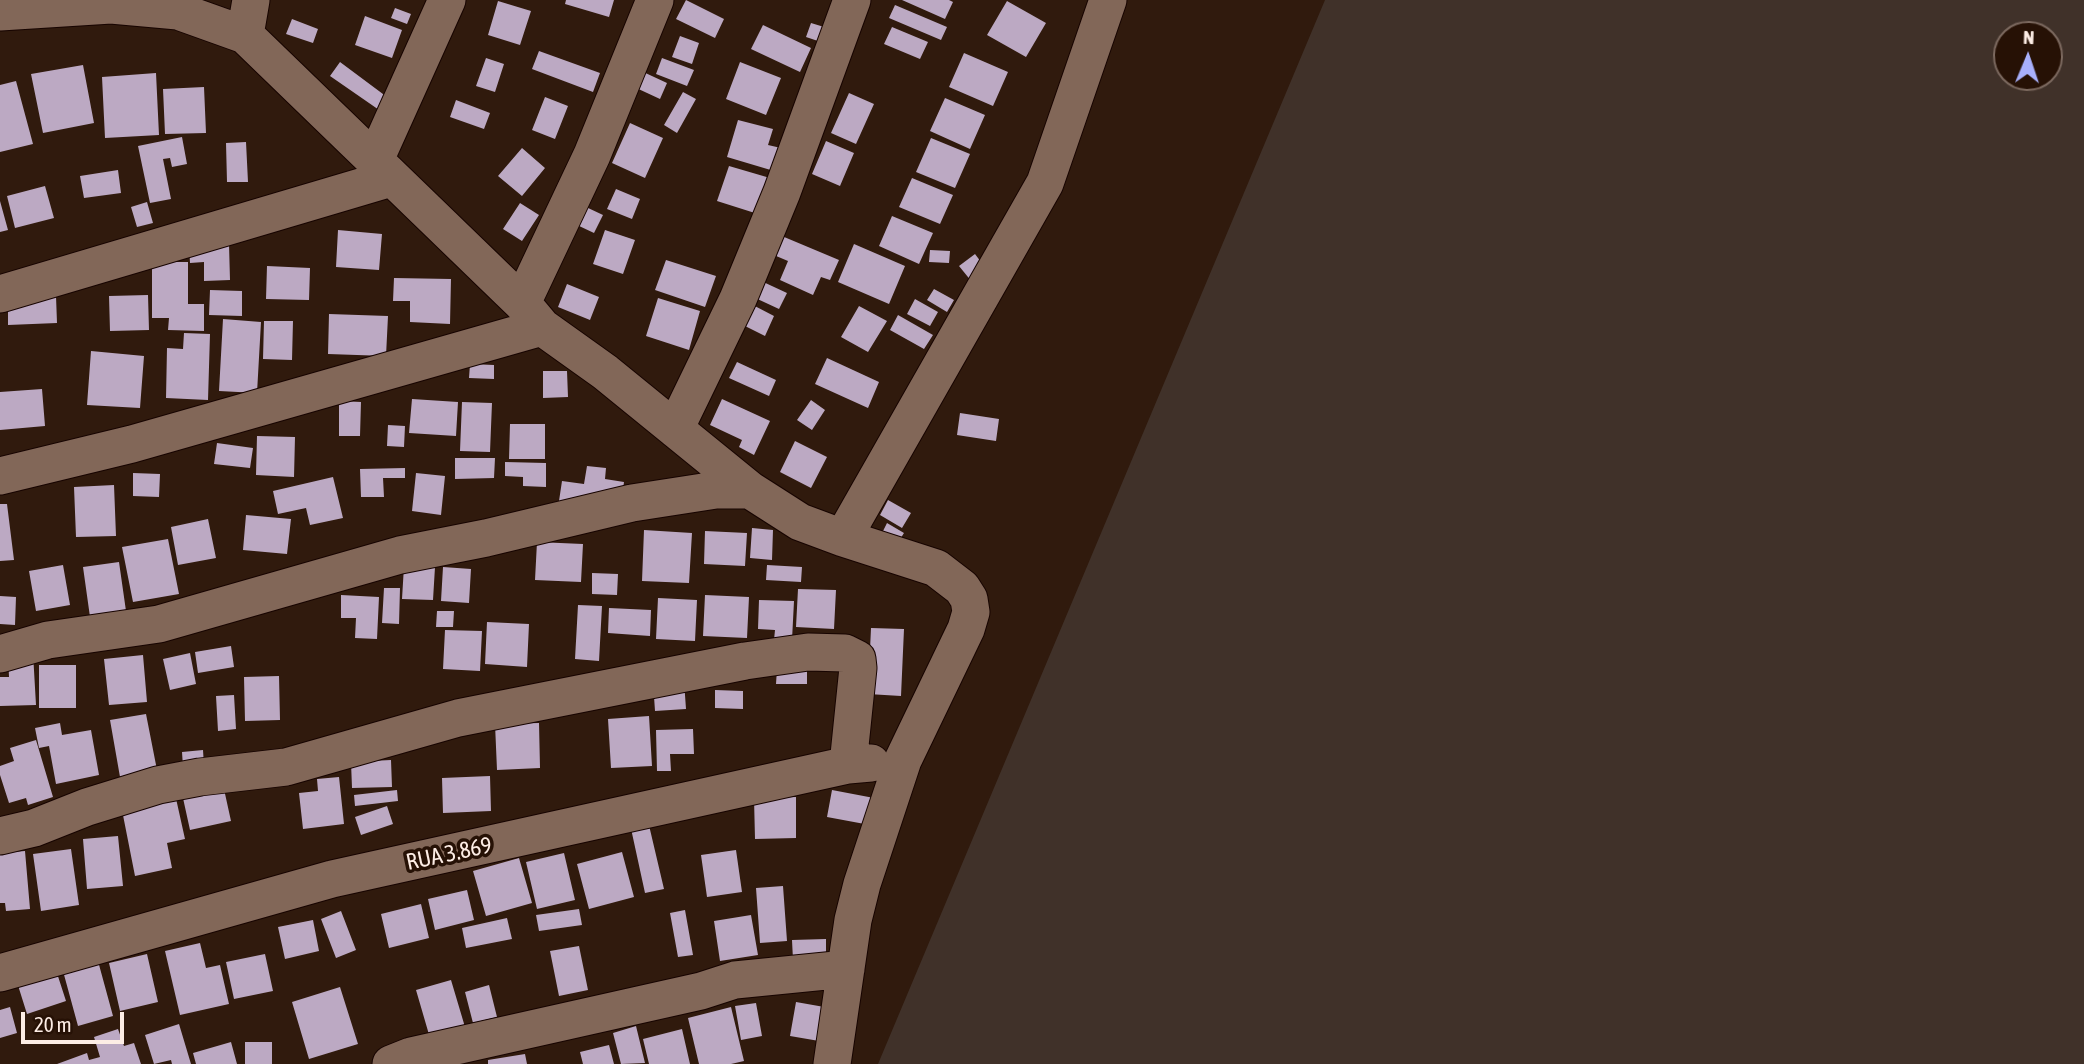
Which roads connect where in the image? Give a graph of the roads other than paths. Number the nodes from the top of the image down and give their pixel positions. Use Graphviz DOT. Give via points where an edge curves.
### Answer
graph roads {
  1 [pos="447,0"];
  2 [pos="655,0"];
  3 [pos="852,0"];
  4 [pos="1108,0"];
  5 [pos="5,7"];
  6 [pos="248,18"];
  7 [pos="383,169"];
  8 [pos="0,294"];
  9 [pos="532,315"];
  10 [pos="676,429"];
  11 [pos="0,476"];
  12 [pos="750,490"];
  13 [pos="843,538"];
  14 [pos="0,654"];
  15 [pos="903,760"];
  16 [pos="848,765"];
  17 [pos="0,836"];
  18 [pos="846,969"];
  19 [pos="0,973"];
  20 [pos="391,1064"];
  21 [pos="832,1064"];
  1 -- 7 [label="street"];
  2 -- 9 [label="street"];
  3 -- 10 [label="street" via="782,192 738,299"];
  4 -- 13 [label="street" via="1045,183"];
  5 -- 6 [label="street" via="111,5"];
  6 -- 7 [label="street"];
  7 -- 8 [label="street"];
  7 -- 9 [label="street"];
  9 -- 10 [label="street"];
  9 -- 11 [label="street" via="132,444"];
  10 -- 12 [label="street"];
  12 -- 13 [label="street" via="800,522"];
  12 -- 14 [label="street" via="716,490 632,503 400,555 159,624 48,640"];
  13 -- 15 [label="street" via="936,568 969,599 966,629"];
  15 -- 16 [label="street, RUA 3.869"];
  15 -- 18 [label="street" via="862,884"];
  16 -- 17 [label="street" via="857,659 845,653 808,652 458,718 286,767 159,785"];
  16 -- 19 [label="street, RUA 3.869" via="332,879"];
  18 -- 20 [label="street" via="736,980"];
  18 -- 21 [label="street"];
}
